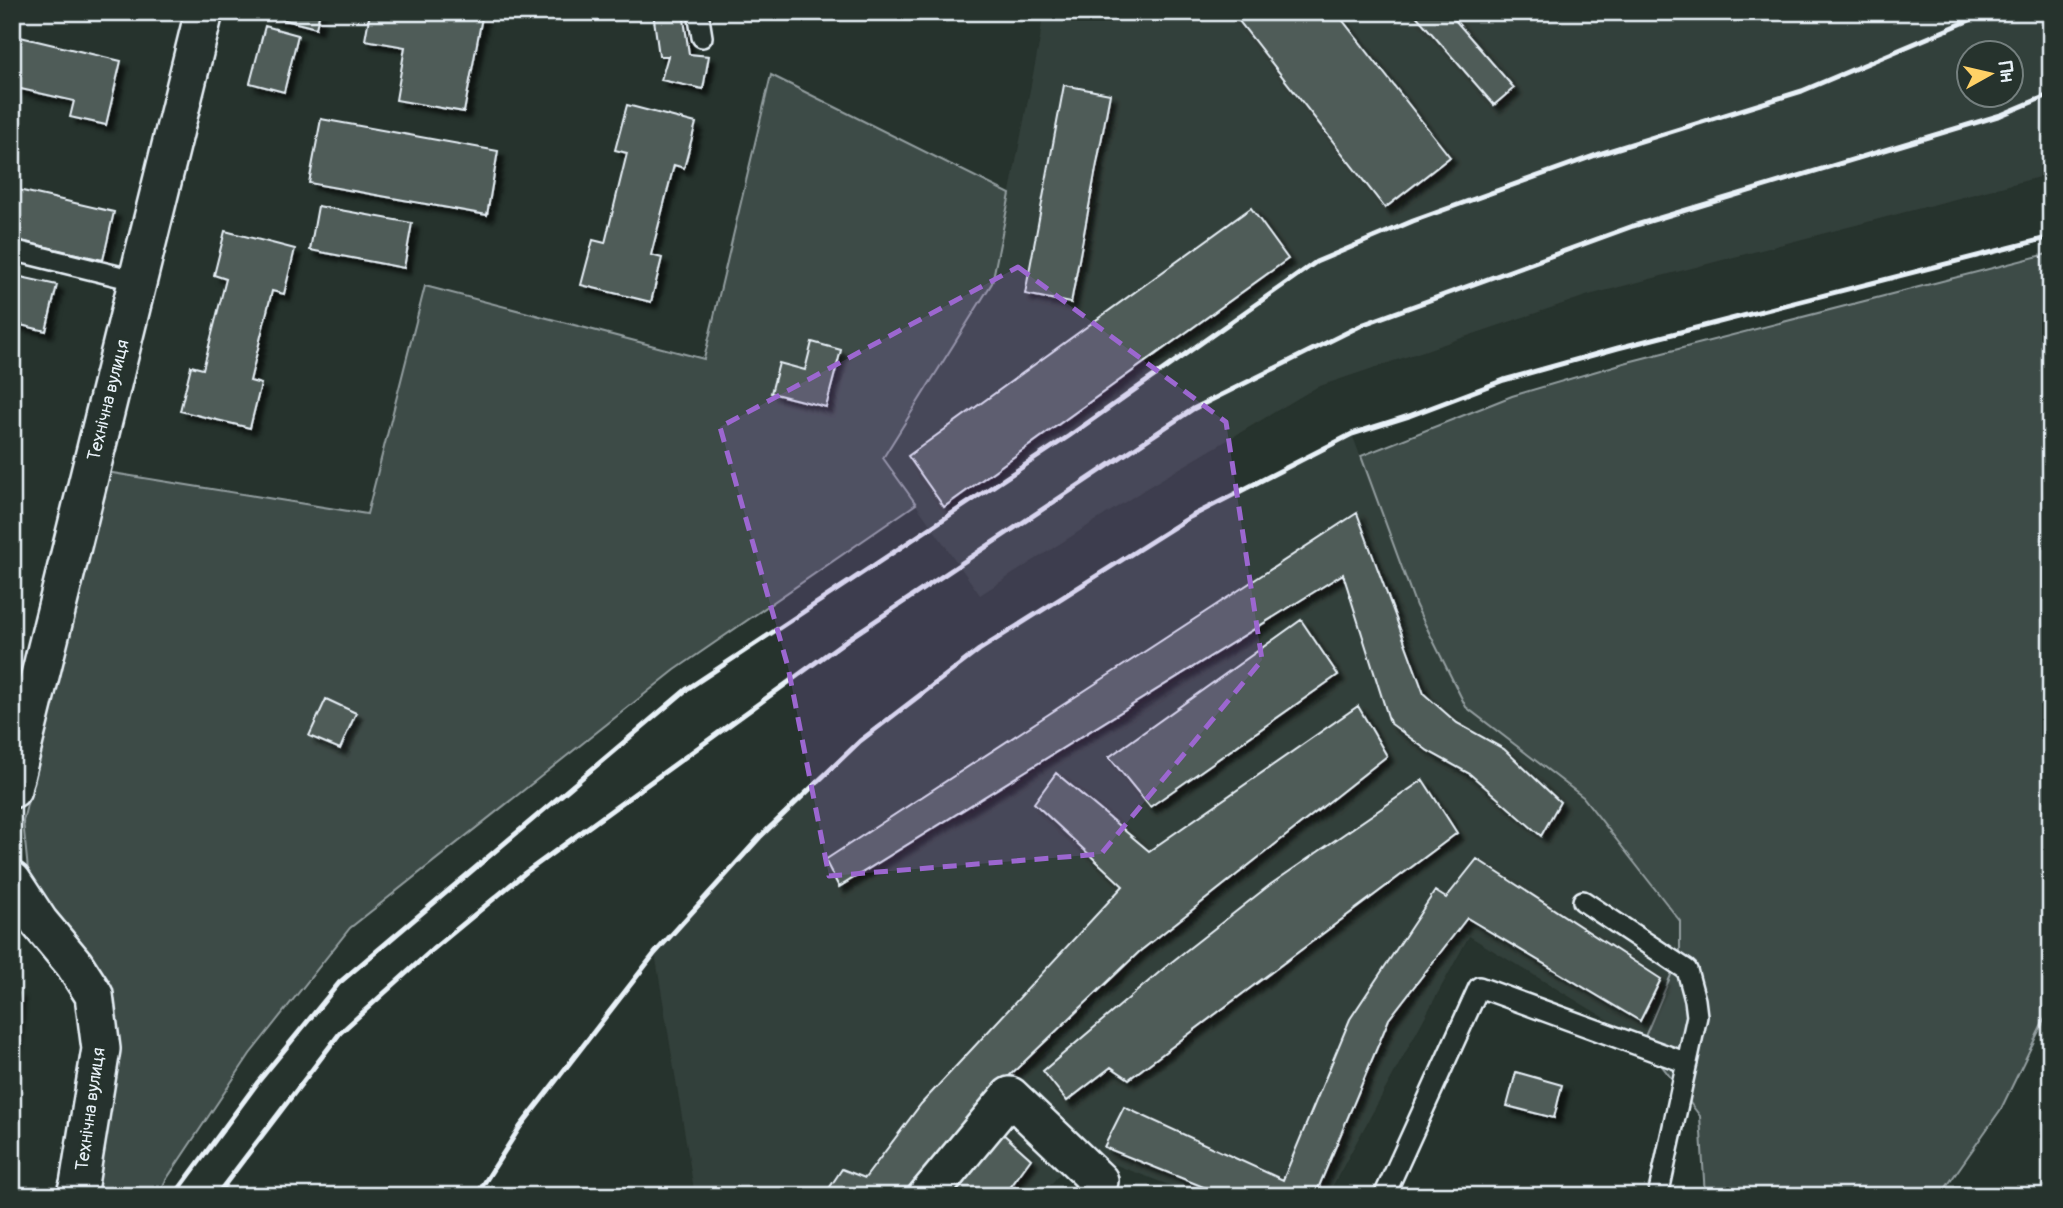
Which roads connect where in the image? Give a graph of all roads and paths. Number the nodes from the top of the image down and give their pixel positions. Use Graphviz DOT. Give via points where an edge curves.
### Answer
graph roads {
  1 [pos="204,12"];
  2 [pos="698,12"];
  3 [pos="702,37"];
  4 [pos="12,250"];
  5 [pos="138,281"];
  6 [pos="12,789"];
  7 [pos="12,881"];
  8 [pos="1583,901"];
  9 [pos="1687,1063"];
  10 [pos="75,1196"];
  11 [pos="927,1196"];
  12 [pos="1092,1196"];
  13 [pos="1384,1196"];
  14 [pos="1658,1196"];
  1 -- 5 [label="street, Технічна вулиця"];
  2 -- 3 [label="lane"];
  4 -- 5 [label="lane"];
  5 -- 6 [label="street, Технічна вулиця"];
  7 -- 10 [label="street, Технічна вулиця" via="93,995 101,1049"];
  8 -- 9 [label="lane" via="1686,970 1698,1016"];
  9 -- 13 [label="lane" via="1479,987"];
  9 -- 14 [label="lane"];
  11 -- 12 [label="street" via="1010,1096 1099,1181"];
}
